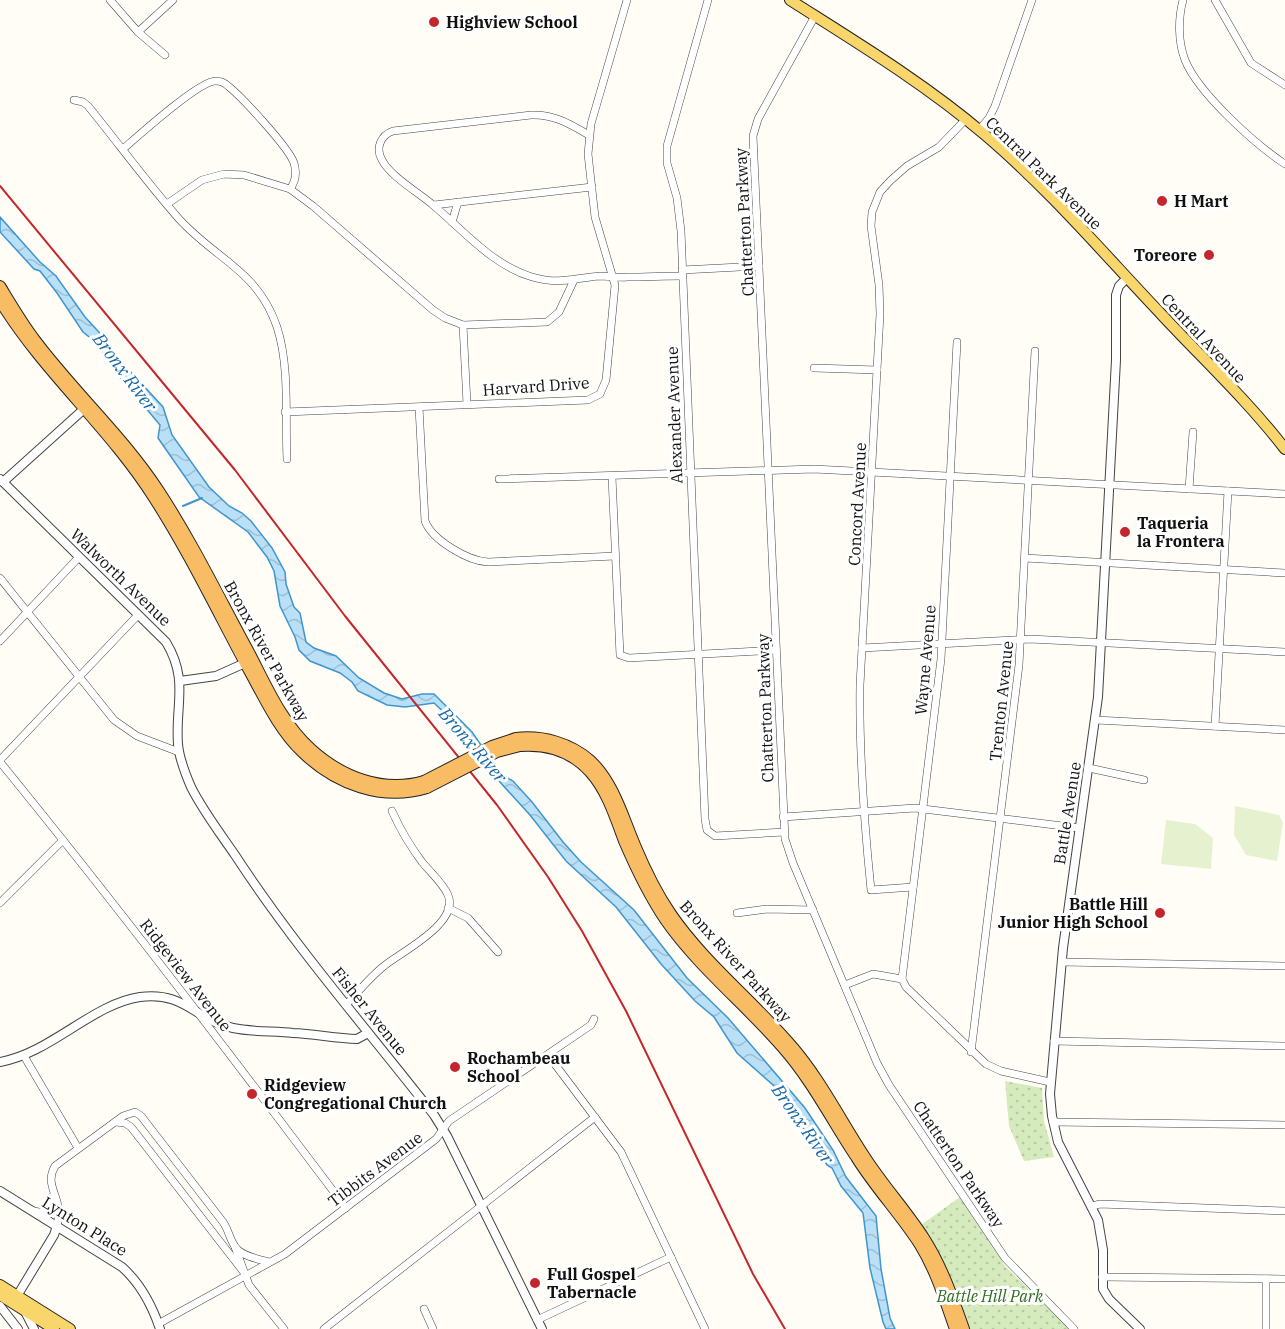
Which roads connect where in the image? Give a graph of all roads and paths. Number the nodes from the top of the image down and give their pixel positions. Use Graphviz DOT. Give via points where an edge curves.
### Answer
graph roads {
  1 [pos="110,0"];
  2 [pos="173,0"];
  3 [pos="627,0"];
  4 [pos="708,0"];
  5 [pos="790,0"];
  6 [pos="1032,0"];
  7 [pos="1183,0"];
  8 [pos="1215,0"];
  9 [pos="815,16"];
  10 [pos="138,32"];
  11 [pos="165,55"];
  12 [pos="1285,85"];
  13 [pos="74,100"];
  14 [pos="966,119"];
  15 [pos="979,130"];
  16 [pos="589,135"];
  17 [pos="123,149"];
  18 [pos="1285,164"];
  19 [pos="592,187"];
  20 [pos="290,189"];
  21 [pos="458,202"];
  22 [pos="167,204"];
  23 [pos="434,205"];
  24 [pos="452,222"];
  25 [pos="1100,249"];
  26 [pos="759,266"];
  27 [pos="682,273"];
  28 [pos="612,277"];
  29 [pos="1127,278"];
  30 [pos="574,280"];
  31 [pos="0,286"];
  32 [pos="0,301"];
  33 [pos="0,311"];
  34 [pos="12,320"];
  35 [pos="463,325"];
  36 [pos="957,342"];
  37 [pos="1035,351"];
  38 [pos="814,368"];
  39 [pos="877,370"];
  40 [pos="467,404"];
  41 [pos="87,406"];
  42 [pos="419,407"];
  43 [pos="285,412"];
  44 [pos="1192,432"];
  45 [pos="1285,449"];
  46 [pos="287,459"];
  47 [pos="768,471"];
  48 [pos="872,472"];
  49 [pos="690,474"];
  50 [pos="612,477"];
  51 [pos="950,477"];
  52 [pos="499,479"];
  53 [pos="1029,480"];
  54 [pos="1,482"];
  55 [pos="1110,485"];
  56 [pos="1189,489"];
  57 [pos="1228,491"];
  58 [pos="1285,494"];
  59 [pos="615,556"];
  60 [pos="79,557"];
  61 [pos="1025,558"];
  62 [pos="1106,564"];
  63 [pos="1224,569"];
  64 [pos="1285,573"];
  65 [pos="0,578"];
  66 [pos="27,612"];
  67 [pos="138,615"];
  68 [pos="1021,639"];
  69 [pos="0,640"];
  70 [pos="1101,642"];
  71 [pos="942,643"];
  72 [pos="862,648"];
  73 [pos="1220,648"];
  74 [pos="776,650"];
  75 [pos="1285,652"];
  76 [pos="698,655"];
  77 [pos="245,663"];
  78 [pos="80,676"];
  79 [pos="180,681"];
  80 [pos="1096,720"];
  81 [pos="1215,726"];
  82 [pos="1285,730"];
  83 [pos="518,742"];
  84 [pos="179,752"];
  85 [pos="0,761"];
  86 [pos="1089,768"];
  87 [pos="1144,780"];
  88 [pos="425,784"];
  89 [pos="922,808"];
  90 [pos="863,810"];
  91 [pos="392,811"];
  92 [pos="783,817"];
  93 [pos="1001,818"];
  94 [pos="1079,828"];
  95 [pos="784,832"];
  96 [pos="63,840"];
  97 [pos="913,887"];
  98 [pos="0,903"];
  99 [pos="448,908"];
  100 [pos="813,910"];
  101 [pos="737,913"];
  102 [pos="498,952"];
  103 [pos="1062,962"];
  104 [pos="1285,966"];
  105 [pos="902,979"];
  106 [pos="845,985"];
  107 [pos="346,1005"];
  108 [pos="196,1011"];
  109 [pos="594,1019"];
  110 [pos="368,1033"];
  111 [pos="1054,1041"];
  112 [pos="1285,1046"];
  113 [pos="971,1052"];
  114 [pos="548,1055"];
  115 [pos="24,1056"];
  116 [pos="0,1062"];
  117 [pos="1050,1082"];
  118 [pos="595,1117"];
  119 [pos="116,1122"];
  120 [pos="1053,1122"];
  121 [pos="1285,1125"];
  122 [pos="443,1130"];
  123 [pos="78,1148"];
  124 [pos="52,1190"];
  125 [pos="0,1191"];
  126 [pos="481,1206"];
  127 [pos="1092,1206"];
  128 [pos="346,1208"];
  129 [pos="31,1210"];
  130 [pos="1285,1211"];
  131 [pos="57,1226"];
  132 [pos="235,1246"];
  133 [pos="671,1257"];
  134 [pos="269,1262"];
  135 [pos="246,1275"];
  136 [pos="1102,1277"];
  137 [pos="1266,1279"];
  138 [pos="1285,1279"];
  139 [pos="0,1285"];
  140 [pos="0,1295"];
  141 [pos="17,1296"];
  142 [pos="0,1306"];
  143 [pos="424,1309"];
  144 [pos="25,1311"];
  145 [pos="5,1316"];
  146 [pos="537,1320"];
  147 [pos="159,1327"];
  148 [pos="18,1329"];
  149 [pos="34,1329"];
  150 [pos="54,1329"];
  151 [pos="70,1329"];
  152 [pos="284,1329"];
  153 [pos="324,1329"];
  154 [pos="434,1329"];
  155 [pos="542,1329"];
  156 [pos="705,1329"];
  157 [pos="954,1329"];
  158 [pos="964,1329"];
  159 [pos="1074,1329"];
  160 [pos="1140,1329"];
  161 [pos="1266,1329"];
  1 -- 10 [label="street"];
  2 -- 10 [label="street"];
  3 -- 16 [label="street, Harvard Drive"];
  4 -- 27 [label="street, Alexander Avenue" via="667,152 678,208"];
  5 -- 9 [label="main road, Central Park Avenue"];
  6 -- 15 [label="street" via="995,106"];
  7 -- 18 [label="street" via="1181,40 1195,79 1257,144"];
  8 -- 12 [label="street" via="1251,63"];
  9 -- 14 [label="main road, Central Park Avenue"];
  9 -- 26 [label="street, Chatterton Parkway" via="753,132"];
  10 -- 11 [label="street"];
  13 -- 17 [label="street" via="88,106"];
  14 -- 15 [label="main road, Central Park Avenue"];
  14 -- 39 [label="street, Concord Avenue" via="939,147 890,181 874,205 871,226 880,296"];
  15 -- 25 [label="main road, Central Park Avenue"];
  16 -- 19 [label="street, Harvard Drive"];
  16 -- 23 [label="street" via="558,118 542,115 386,134 380,146 382,162"];
  17 -- 20 [label="street" via="183,99 215,81 230,87 290,154 296,172"];
  17 -- 22 [label="street"];
  19 -- 21 [label="street"];
  19 -- 28 [label="street, Harvard Drive" via="597,226"];
  20 -- 22 [label="street" via="252,177 224,174 202,180"];
  20 -- 35 [label="street" via="433,310"];
  21 -- 23 [label="street"];
  21 -- 24 [label="street"];
  22 -- 43 [label="street" via="195,234 243,272 264,300 282,345"];
  23 -- 24 [label="street"];
  24 -- 30 [label="street" via="492,256 520,273 550,281"];
  25 -- 29 [label="main road, Central Avenue"];
  26 -- 27 [label="street"];
  26 -- 47 [label="street, Chatterton Parkway"];
  27 -- 28 [label="street"];
  27 -- 49 [label="street, Alexander Avenue"];
  28 -- 30 [label="street"];
  28 -- 40 [label="street, Harvard Drive" via="615,297 606,380 597,397"];
  29 -- 45 [label="main road, Central Avenue"];
  29 -- 55 [label="street, Battle Avenue" via="1116,296"];
  30 -- 35 [label="street" via="560,312 547,322"];
  31 -- 41 [label="highway, Bronx River Parkway"];
  32 -- 34 [label="highway, Bronx River Parkway"];
  33 -- 34 [label="street"];
  34 -- 41 [label="highway, Bronx River Parkway" via="40,359"];
  35 -- 40 [label="street"];
  36 -- 51 [label="street, Wayne Avenue"];
  37 -- 53 [label="street, Trenton Avenue"];
  38 -- 39 [label="street"];
  39 -- 48 [label="street, Concord Avenue"];
  40 -- 42 [label="street, Harvard Drive"];
  41 -- 54 [label="street"];
  41 -- 77 [label="highway, Bronx River Parkway" via="155,499"];
  41 -- 88 [label="highway, Bronx River Parkway" via="137,459 168,505 279,708 300,738 331,765 364,780 393,786"];
  42 -- 43 [label="street, Harvard Drive"];
  42 -- 59 [label="street" via="424,513 426,525 434,534 465,557 482,561"];
  43 -- 46 [label="street"];
  44 -- 56 [label="street"];
  47 -- 48 [label="street"];
  47 -- 49 [label="street"];
  47 -- 74 [label="street, Chatterton Parkway"];
  48 -- 51 [label="street"];
  48 -- 72 [label="street, Concord Avenue"];
  49 -- 50 [label="street"];
  49 -- 76 [label="street, Alexander Avenue"];
  50 -- 52 [label="street"];
  50 -- 59 [label="street"];
  51 -- 53 [label="street"];
  51 -- 71 [label="street, Wayne Avenue"];
  53 -- 55 [label="street"];
  53 -- 61 [label="street, Trenton Avenue"];
  54 -- 60 [label="street, Walworth Avenue"];
  55 -- 56 [label="street"];
  55 -- 62 [label="street, Battle Avenue"];
  56 -- 57 [label="street"];
  57 -- 58 [label="street"];
  57 -- 63 [label="street"];
  59 -- 76 [label="street" via="618,651 622,657"];
  60 -- 66 [label="street"];
  60 -- 67 [label="street, Walworth Avenue"];
  61 -- 62 [label="street"];
  61 -- 68 [label="street, Trenton Avenue"];
  62 -- 63 [label="street"];
  62 -- 70 [label="street, Battle Avenue"];
  63 -- 64 [label="street"];
  63 -- 73 [label="street"];
  65 -- 66 [label="street"];
  66 -- 69 [label="street"];
  66 -- 78 [label="street"];
  67 -- 78 [label="street"];
  67 -- 79 [label="street, Walworth Avenue" via="166,642"];
  68 -- 70 [label="street"];
  68 -- 71 [label="street"];
  68 -- 93 [label="street, Trenton Avenue"];
  70 -- 73 [label="street"];
  70 -- 80 [label="street, Battle Avenue"];
  71 -- 72 [label="street"];
  71 -- 89 [label="street, Wayne Avenue"];
  72 -- 90 [label="street, Concord Avenue" via="859,725"];
  73 -- 75 [label="street"];
  73 -- 81 [label="street"];
  74 -- 76 [label="street"];
  74 -- 92 [label="street, Chatterton Parkway"];
  76 -- 95 [label="street, Alexander Avenue" via="707,830 722,837"];
  77 -- 79 [label="street" via="216,676"];
  77 -- 88 [label="highway, Bronx River Parkway" via="282,729 321,767 353,785 378,792 403,794"];
  78 -- 84 [label="street" via="125,729"];
  78 -- 85 [label="street"];
  79 -- 84 [label="street, Walworth Avenue"];
  80 -- 81 [label="street"];
  80 -- 86 [label="street, Battle Avenue"];
  81 -- 82 [label="street"];
  83 -- 88 [label="highway, Bronx River Parkway, bridge"];
  83 -- 157 [label="highway, Bronx River Parkway" via="564,753 596,779 659,911 805,1076 863,1168 920,1245"];
  83 -- 158 [label="highway, Bronx River Parkway" via="533,737 558,742 580,753 599,770 666,906 691,939 807,1066 872,1167 930,1247"];
  84 -- 107 [label="street, Fisher Avenue" via="195,794 243,867"];
  85 -- 96 [label="street, Ridgeview Avenue"];
  86 -- 87 [label="street"];
  86 -- 94 [label="street, Battle Avenue"];
  89 -- 90 [label="street"];
  89 -- 93 [label="street"];
  89 -- 97 [label="street, Wayne Avenue"];
  90 -- 92 [label="street"];
  90 -- 97 [label="street, Concord Avenue" via="871,890"];
  91 -- 99 [label="street" via="413,850 448,895"];
  92 -- 95 [label="street, Chatterton Parkway"];
  93 -- 94 [label="street"];
  93 -- 113 [label="street, Trenton Avenue"];
  94 -- 103 [label="street, Battle Avenue"];
  95 -- 100 [label="street, Chatterton Parkway"];
  96 -- 98 [label="street"];
  96 -- 108 [label="street, Ridgeview Avenue"];
  97 -- 105 [label="street, Wayne Avenue"];
  99 -- 102 [label="street" via="468,918"];
  99 -- 107 [label="street" via="431,932 384,966"];
  100 -- 101 [label="street"];
  100 -- 106 [label="street, Chatterton Parkway"];
  103 -- 104 [label="street"];
  103 -- 111 [label="street, Battle Avenue"];
  105 -- 106 [label="street" via="873,974"];
  105 -- 113 [label="street"];
  106 -- 159 [label="street, Chatterton Parkway" via="877,1063 908,1114 1005,1258"];
  107 -- 110 [label="street, Fisher Avenue"];
  108 -- 110 [label="street" via="209,1020 242,1029 357,1039"];
  108 -- 115 [label="street" via="170,998 127,999"];
  108 -- 128 [label="street, Ridgeview Avenue"];
  109 -- 114 [label="street, Tibbits Avenue"];
  110 -- 122 [label="street, Fisher Avenue"];
  111 -- 112 [label="street"];
  111 -- 117 [label="street, Battle Avenue"];
  113 -- 117 [label="street" via="996,1070"];
  114 -- 118 [label="street"];
  114 -- 122 [label="street, Tibbits Avenue" via="449,1121"];
  115 -- 116 [label="street"];
  115 -- 123 [label="street"];
  117 -- 120 [label="street, Battle Avenue"];
  118 -- 126 [label="street"];
  118 -- 133 [label="street" via="621,1152"];
  119 -- 123 [label="street"];
  119 -- 132 [label="street" via="132,1112 141,1116 226,1227"];
  119 -- 135 [label="street" via="131,1127"];
  120 -- 121 [label="street"];
  120 -- 127 [label="street, Battle Avenue" via="1065,1159"];
  122 -- 126 [label="street, Fisher Avenue"];
  122 -- 128 [label="street, Tibbits Avenue"];
  123 -- 124 [label="street" via="55,1166 50,1178"];
  124 -- 129 [label="street" via="50,1210"];
  124 -- 131 [label="street" via="59,1208"];
  125 -- 129 [label="street, Lynton Place"];
  126 -- 146 [label="street, Fisher Avenue"];
  126 -- 153 [label="street"];
  127 -- 130 [label="street"];
  127 -- 136 [label="street, Battle Avenue" via="1101,1236"];
  128 -- 134 [label="street, Tibbits Avenue"];
  129 -- 131 [label="street, Lynton Place"];
  131 -- 141 [label="street"];
  131 -- 147 [label="street, Lynton Place" via="129,1273 147,1298"];
  132 -- 134 [label="street" via="242,1253"];
  132 -- 135 [label="street"];
  133 -- 146 [label="street"];
  133 -- 156 [label="street"];
  134 -- 135 [label="street, Tibbits Avenue"];
  135 -- 147 [label="street, Tibbits Avenue"];
  135 -- 152 [label="street" via="249,1285"];
  136 -- 137 [label="street"];
  136 -- 160 [label="street, Battle Avenue" via="1104,1293"];
  137 -- 138 [label="street"];
  137 -- 161 [label="street"];
  139 -- 141 [label="main road"];
  140 -- 144 [label="main road"];
  141 -- 144 [label="street"];
  141 -- 151 [label="main road"];
  142 -- 145 [label="street"];
  143 -- 154 [label="street"];
  144 -- 149 [label="street"];
  144 -- 150 [label="main road"];
  145 -- 148 [label="street"];
  146 -- 155 [label="street, Fisher Avenue"];
}
